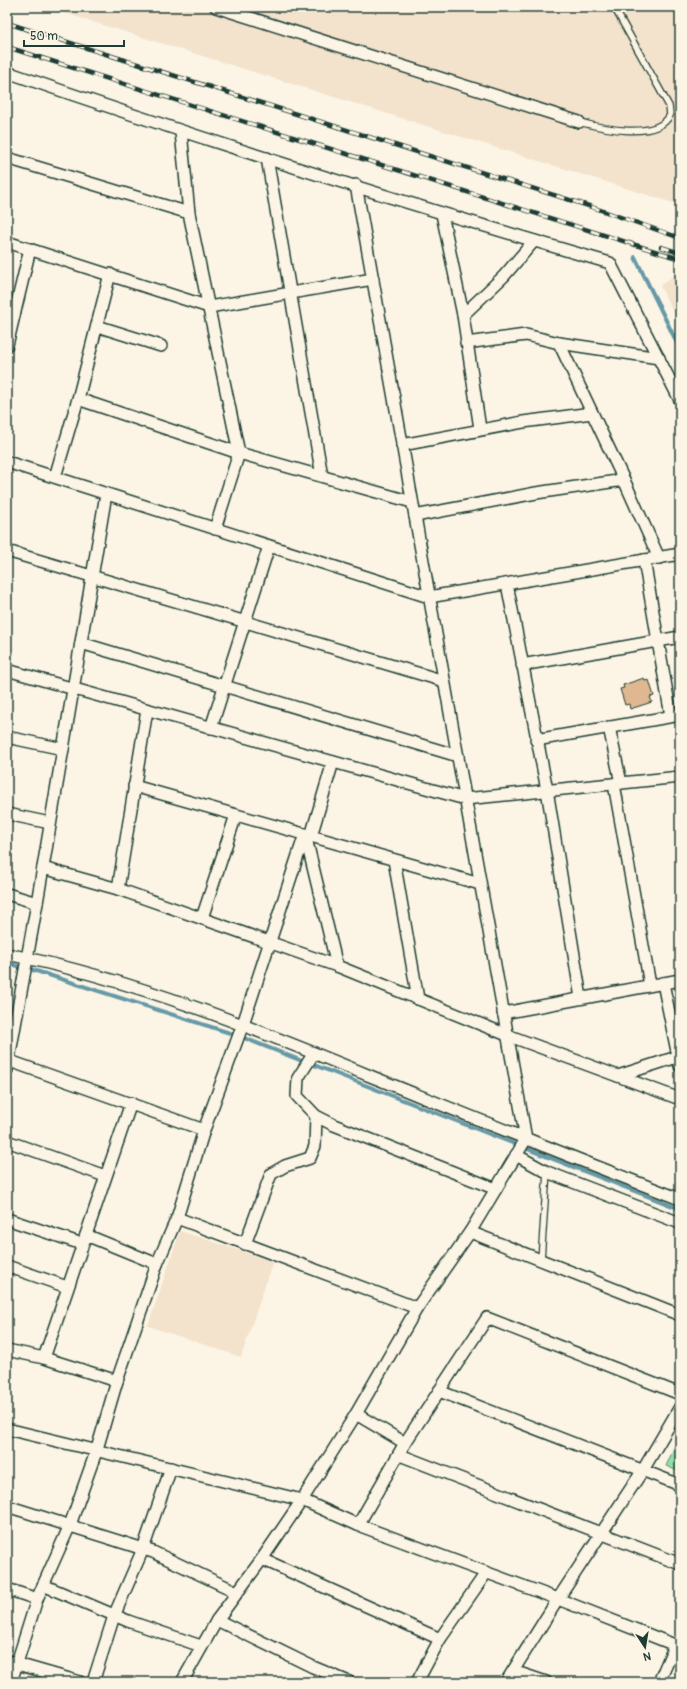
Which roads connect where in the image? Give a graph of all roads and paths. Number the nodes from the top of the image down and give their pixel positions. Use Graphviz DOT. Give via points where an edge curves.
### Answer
graph roads {
  1 [pos="216,7"];
  2 [pos="614,7"];
  3 [pos="7,72"];
  4 [pos="579,122"];
  5 [pos="181,132"];
  6 [pos="7,158"];
  7 [pos="267,158"];
  8 [pos="356,185"];
  9 [pos="189,213"];
  10 [pos="442,214"];
  11 [pos="534,241"];
  12 [pos="7,242"];
  13 [pos="30,249"];
  14 [pos="110,274"];
  15 [pos="373,279"];
  16 [pos="290,293"];
  17 [pos="210,307"];
  18 [pos="463,315"];
  19 [pos="97,326"];
  20 [pos="466,343"];
  21 [pos="559,343"];
  22 [pos="7,345"];
  23 [pos="161,346"];
  24 [pos="660,358"];
  25 [pos="78,399"];
  26 [pos="680,400"];
  27 [pos="592,413"];
  28 [pos="480,429"];
  29 [pos="402,445"];
  30 [pos="239,453"];
  31 [pos="7,462"];
  32 [pos="322,476"];
  33 [pos="55,477"];
  34 [pos="624,480"];
  35 [pos="106,494"];
  36 [pos="412,502"];
  37 [pos="415,516"];
  38 [pos="216,529"];
  39 [pos="269,546"];
  40 [pos="7,551"];
  41 [pos="680,554"];
  42 [pos="659,558"];
  43 [pos="644,560"];
  44 [pos="92,576"];
  45 [pos="507,584"];
  46 [pos="429,597"];
  47 [pos="245,622"];
  48 [pos="680,637"];
  49 [pos="658,641"];
  50 [pos="81,643"];
  51 [pos="522,666"];
  52 [pos="7,670"];
  53 [pos="444,681"];
  54 [pos="225,686"];
  55 [pos="73,688"];
  56 [pos="147,710"];
  57 [pos="675,716"];
  58 [pos="609,727"];
  59 [pos="211,728"];
  60 [pos="7,737"];
  61 [pos="536,740"];
  62 [pos="63,749"];
  63 [pos="458,756"];
  64 [pos="333,762"];
  65 [pos="680,777"];
  66 [pos="618,783"];
  67 [pos="134,786"];
  68 [pos="547,790"];
  69 [pos="465,799"];
  70 [pos="7,814"];
  71 [pos="236,814"];
  72 [pos="50,823"];
  73 [pos="308,835"];
  74 [pos="394,860"];
  75 [pos="43,868"];
  76 [pos="480,884"];
  77 [pos="118,889"];
  78 [pos="7,894"];
  79 [pos="37,903"];
  80 [pos="202,918"];
  81 [pos="268,942"];
  82 [pos="7,954"];
  83 [pos="28,958"];
  84 [pos="337,966"];
  85 [pos="680,980"];
  86 [pos="663,983"];
  87 [pos="650,985"];
  88 [pos="581,998"];
  89 [pos="418,999"];
  90 [pos="504,1013"];
  91 [pos="243,1024"];
  92 [pos="507,1035"];
  93 [pos="314,1053"];
  94 [pos="679,1060"];
  95 [pos="8,1063"];
  96 [pos="618,1076"];
  97 [pos="680,1099"];
  98 [pos="131,1103"];
  99 [pos="316,1116"];
  100 [pos="204,1130"];
  101 [pos="526,1139"];
  102 [pos="7,1141"];
  103 [pos="516,1155"];
  104 [pos="547,1172"];
  105 [pos="105,1176"];
  106 [pos="496,1189"];
  107 [pos="680,1199"];
  108 [pos="176,1218"];
  109 [pos="7,1219"];
  110 [pos="680,1223"];
  111 [pos="470,1232"];
  112 [pos="84,1239"];
  113 [pos="245,1244"];
  114 [pos="541,1260"];
  115 [pos="157,1264"];
  116 [pos="7,1266"];
  117 [pos="67,1287"];
  118 [pos="417,1308"];
  119 [pos="680,1315"];
  120 [pos="7,1350"];
  121 [pos="44,1358"];
  122 [pos="117,1381"];
  123 [pos="439,1391"];
  124 [pos="680,1394"];
  125 [pos="680,1407"];
  126 [pos="356,1414"];
  127 [pos="7,1429"];
  128 [pos="405,1443"];
  129 [pos="97,1449"];
  130 [pos="400,1454"];
  131 [pos="171,1468"];
  132 [pos="643,1470"];
  133 [pos="680,1484"];
  134 [pos="302,1500"];
  135 [pos="7,1506"];
  136 [pos="70,1525"];
  137 [pos="358,1526"];
  138 [pos="601,1534"];
  139 [pos="143,1549"];
  140 [pos="262,1559"];
  141 [pos="680,1564"];
  142 [pos="486,1572"];
  143 [pos="43,1585"];
  144 [pos="7,1590"];
  145 [pos="237,1592"];
  146 [pos="37,1599"];
  147 [pos="558,1599"];
  148 [pos="114,1616"];
  149 [pos="217,1620"];
  150 [pos="440,1639"];
  151 [pos="201,1646"];
  152 [pos="678,1646"];
  153 [pos="12,1663"];
  154 [pos="513,1671"];
  155 [pos="11,1682"];
  156 [pos="80,1682"];
  157 [pos="93,1682"];
  158 [pos="182,1682"];
  159 [pos="349,1682"];
  160 [pos="417,1682"];
  161 [pos="506,1682"];
  162 [pos="546,1682"];
  163 [pos="659,1682"];
  1 -- 4 [label="street"];
  2 -- 4 [label="lane" via="669,106 670,115 665,122 654,127 623,131"];
  3 -- 5 [label="street"];
  5 -- 7 [label="street"];
  5 -- 9 [label="street"];
  6 -- 9 [label="street"];
  7 -- 8 [label="street"];
  7 -- 16 [label="street"];
  8 -- 10 [label="street"];
  8 -- 15 [label="street"];
  9 -- 17 [label="street"];
  10 -- 11 [label="street"];
  10 -- 18 [label="street"];
  11 -- 18 [label="street" via="504,276"];
  11 -- 24 [label="street" via="610,263"];
  12 -- 13 [label="street"];
  13 -- 14 [label="street"];
  13 -- 22 [label="street"];
  14 -- 17 [label="street"];
  14 -- 19 [label="street"];
  15 -- 16 [label="street"];
  15 -- 29 [label="street"];
  16 -- 17 [label="street"];
  16 -- 32 [label="street"];
  17 -- 30 [label="street"];
  18 -- 20 [label="street"];
  19 -- 23 [label="street"];
  19 -- 25 [label="street"];
  20 -- 21 [label="street" via="526,335"];
  20 -- 28 [label="street"];
  21 -- 24 [label="street"];
  21 -- 27 [label="street"];
  24 -- 26 [label="street"];
  25 -- 30 [label="street"];
  25 -- 33 [label="street"];
  27 -- 28 [label="street"];
  27 -- 34 [label="street"];
  28 -- 29 [label="street"];
  29 -- 36 [label="street"];
  30 -- 32 [label="street"];
  30 -- 38 [label="street"];
  31 -- 33 [label="street"];
  32 -- 36 [label="street"];
  33 -- 35 [label="street"];
  34 -- 37 [label="street" via="536,493"];
  34 -- 42 [label="street"];
  35 -- 38 [label="street"];
  35 -- 44 [label="street"];
  36 -- 37 [label="street"];
  37 -- 46 [label="street"];
  38 -- 39 [label="street"];
  39 -- 46 [label="street"];
  39 -- 47 [label="street"];
  40 -- 44 [label="street"];
  41 -- 42 [label="street"];
  42 -- 43 [label="street"];
  43 -- 45 [label="street"];
  43 -- 49 [label="street"];
  44 -- 47 [label="street"];
  44 -- 50 [label="street"];
  45 -- 46 [label="street"];
  45 -- 51 [label="street"];
  46 -- 53 [label="street"];
  47 -- 53 [label="street"];
  47 -- 54 [label="street"];
  48 -- 49 [label="street"];
  49 -- 51 [label="street"];
  49 -- 57 [label="street"];
  50 -- 54 [label="street"];
  50 -- 55 [label="street"];
  51 -- 61 [label="street"];
  52 -- 55 [label="street"];
  53 -- 63 [label="street"];
  54 -- 59 [label="street"];
  54 -- 63 [label="street"];
  55 -- 56 [label="street"];
  55 -- 62 [label="street"];
  56 -- 59 [label="street"];
  56 -- 67 [label="street"];
  57 -- 58 [label="street"];
  58 -- 61 [label="street"];
  58 -- 66 [label="street"];
  59 -- 64 [label="street"];
  60 -- 62 [label="street"];
  61 -- 68 [label="street"];
  62 -- 72 [label="street"];
  63 -- 69 [label="street"];
  64 -- 69 [label="street"];
  64 -- 73 [label="street"];
  65 -- 66 [label="street"];
  66 -- 68 [label="street"];
  66 -- 87 [label="street"];
  67 -- 71 [label="street"];
  67 -- 77 [label="street"];
  68 -- 69 [label="street"];
  68 -- 88 [label="street"];
  69 -- 76 [label="street"];
  70 -- 72 [label="street"];
  71 -- 73 [label="street"];
  71 -- 80 [label="street"];
  72 -- 75 [label="street"];
  73 -- 74 [label="street"];
  73 -- 81 [label="street"];
  73 -- 84 [label="street"];
  74 -- 76 [label="street"];
  74 -- 89 [label="street"];
  75 -- 77 [label="street"];
  75 -- 79 [label="street"];
  76 -- 90 [label="street"];
  77 -- 80 [label="street"];
  78 -- 79 [label="street"];
  79 -- 83 [label="street"];
  80 -- 81 [label="street"];
  81 -- 84 [label="street"];
  81 -- 91 [label="street"];
  82 -- 83 [label="street"];
  83 -- 91 [label="street" via="97,976"];
  83 -- 95 [label="street"];
  84 -- 89 [label="street"];
  85 -- 86 [label="street"];
  86 -- 87 [label="street"];
  86 -- 94 [label="street"];
  87 -- 88 [label="street"];
  88 -- 90 [label="street"];
  89 -- 92 [label="street"];
  90 -- 92 [label="street"];
  91 -- 93 [label="street"];
  91 -- 100 [label="street"];
  92 -- 96 [label="street"];
  92 -- 101 [label="street"];
  93 -- 99 [label="street" via="298,1078 297,1096"];
  93 -- 101 [label="street"];
  94 -- 96 [label="street"];
  95 -- 98 [label="street"];
  96 -- 97 [label="street"];
  98 -- 100 [label="street"];
  98 -- 105 [label="street"];
  99 -- 106 [label="street"];
  99 -- 113 [label="street" via="315,1146 310,1158 285,1166 271,1174"];
  100 -- 108 [label="street"];
  101 -- 103 [label="street"];
  101 -- 107 [label="street"];
  102 -- 105 [label="street"];
  103 -- 104 [label="street"];
  103 -- 106 [label="street"];
  104 -- 110 [label="street"];
  104 -- 114 [label="lane"];
  105 -- 112 [label="street"];
  106 -- 111 [label="street"];
  108 -- 113 [label="street"];
  108 -- 115 [label="street"];
  109 -- 112 [label="street"];
  111 -- 114 [label="street"];
  111 -- 118 [label="street"];
  112 -- 115 [label="street"];
  112 -- 117 [label="street"];
  113 -- 118 [label="street"];
  114 -- 119 [label="street"];
  115 -- 122 [label="street"];
  116 -- 117 [label="street"];
  117 -- 121 [label="street"];
  118 -- 126 [label="street"];
  120 -- 121 [label="street"];
  121 -- 122 [label="street"];
  122 -- 129 [label="street"];
  123 -- 124 [label="street" via="487,1318"];
  123 -- 128 [label="street"];
  123 -- 132 [label="street"];
  125 -- 132 [label="street"];
  126 -- 128 [label="street"];
  126 -- 134 [label="street"];
  127 -- 129 [label="street"];
  128 -- 130 [label="street"];
  129 -- 131 [label="street"];
  129 -- 136 [label="street"];
  130 -- 137 [label="street"];
  130 -- 138 [label="street"];
  131 -- 134 [label="street"];
  131 -- 139 [label="street"];
  132 -- 133 [label="street"];
  132 -- 138 [label="street"];
  134 -- 137 [label="street"];
  134 -- 140 [label="street"];
  135 -- 136 [label="street"];
  136 -- 139 [label="street"];
  136 -- 143 [label="street"];
  137 -- 142 [label="street"];
  138 -- 141 [label="street"];
  138 -- 147 [label="street"];
  139 -- 145 [label="street"];
  139 -- 148 [label="street"];
  140 -- 145 [label="street"];
  140 -- 150 [label="street"];
  142 -- 147 [label="street"];
  142 -- 150 [label="street"];
  143 -- 146 [label="street"];
  143 -- 148 [label="street"];
  144 -- 146 [label="street"];
  145 -- 149 [label="street"];
  146 -- 153 [label="street"];
  147 -- 152 [label="street"];
  147 -- 154 [label="street"];
  148 -- 151 [label="street"];
  148 -- 157 [label="street"];
  149 -- 151 [label="street"];
  149 -- 159 [label="street" via="312,1667"];
  150 -- 160 [label="street"];
  151 -- 158 [label="street"];
  152 -- 163 [label="street"];
  153 -- 155 [label="street"];
  153 -- 156 [label="street"];
  154 -- 161 [label="street"];
  154 -- 162 [label="street"];
}
